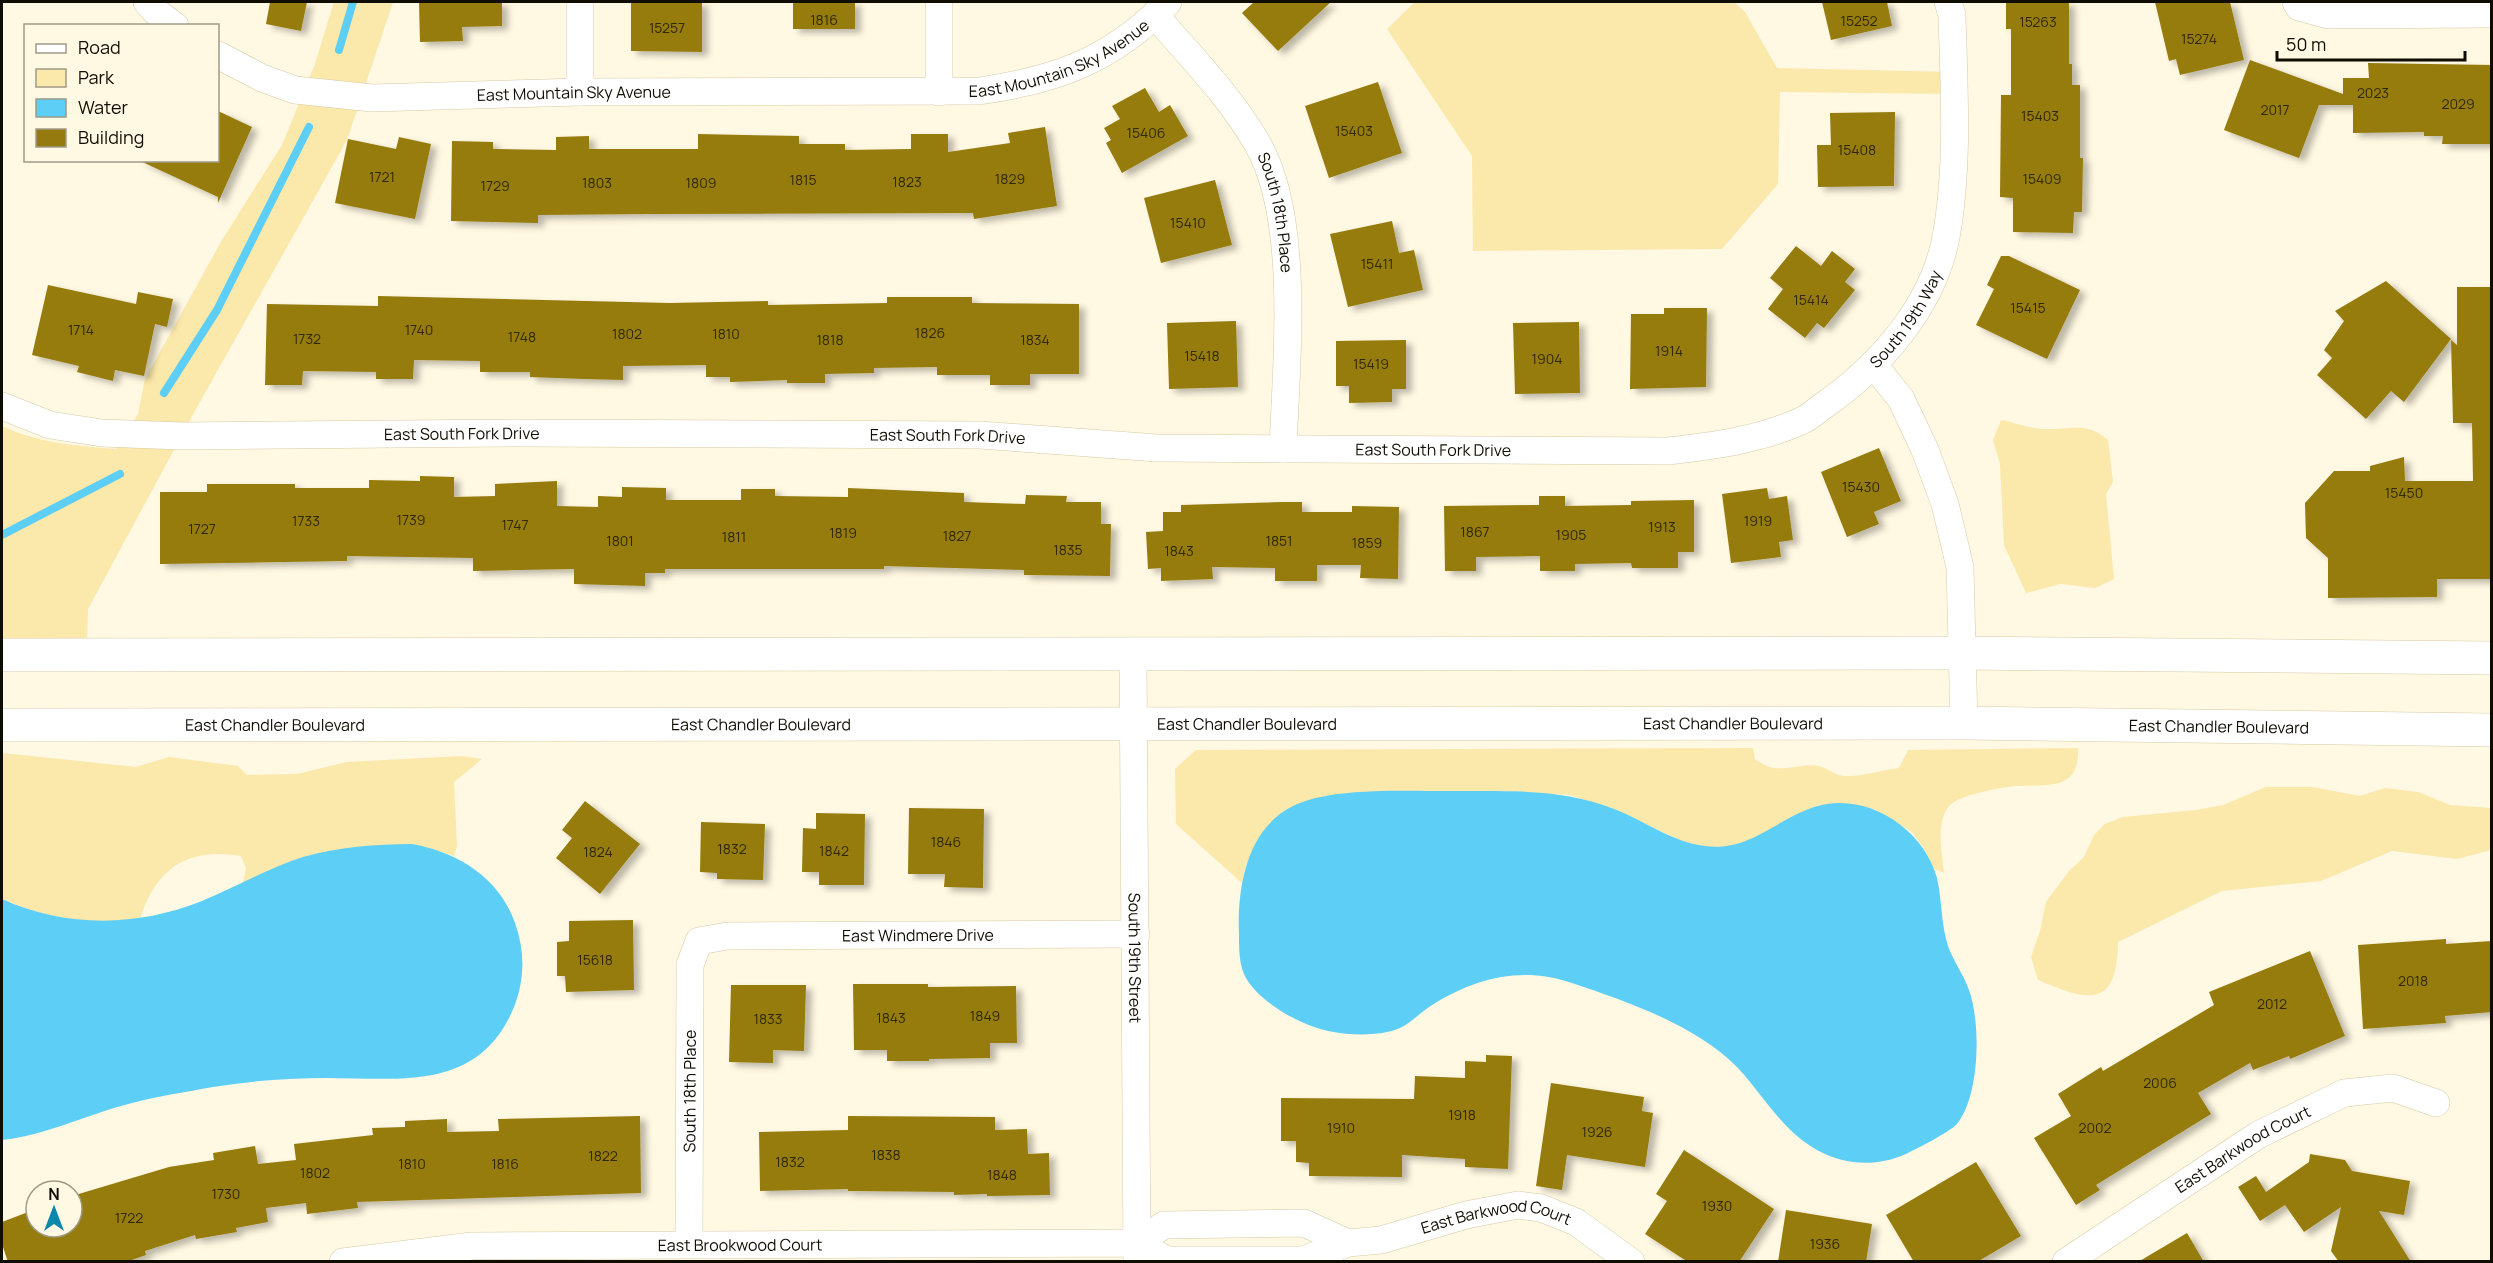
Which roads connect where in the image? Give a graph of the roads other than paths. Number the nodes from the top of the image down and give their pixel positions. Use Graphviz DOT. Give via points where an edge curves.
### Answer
graph roads {
  1 [pos="580,2"];
  2 [pos="939,2"];
  3 [pos="1948,2"];
  4 [pos="2297,4"];
  5 [pos="1161,8"];
  6 [pos="2492,14"];
  7 [pos="219,56"];
  8 [pos="580,92"];
  9 [pos="939,92"];
  10 [pos="1873,364"];
  11 [pos="2,406"];
  12 [pos="1283,449"];
  13 [pos="1963,653"];
  14 [pos="2,655"];
  15 [pos="1133,655"];
  16 [pos="2492,658"];
  17 [pos="1964,723"];
  18 [pos="2,725"];
  19 [pos="1134,725"];
  20 [pos="2492,730"];
  21 [pos="1136,934"];
  22 [pos="699,941"];
  23 [pos="2436,1103"];
  24 [pos="688,1244"];
  25 [pos="1137,1252"];
  26 [pos="1349,1252"];
  27 [pos="2067,1261"];
  28 [pos="343,1262"];
  29 [pos="1631,1262"];
  1 -- 8 [label="street"];
  2 -- 9 [label="street, East Mountain Sky Avenue"];
  3 -- 10 [label="street, South 19th Way" via="1952,15 1953,157 1946,239 1932,278 1909,322"];
  4 -- 6 [label="street" via="2328,15"];
  5 -- 9 [label="street, East Mountain Sky Avenue" via="1123,42 1065,73 1014,86"];
  5 -- 12 [label="street, South 18th Place" via="1259,145 1278,198 1286,253"];
  7 -- 8 [label="street, East Mountain Sky Avenue" via="295,90 361,96"];
  8 -- 9 [label="street, East Mountain Sky Avenue"];
  10 -- 12 [label="street, East South Fork Drive" via="1802,421 1733,443 1668,451"];
  10 -- 13 [label="street, South 19th Way" via="1901,399 1945,504 1960,567"];
  11 -- 12 [label="street, East South Fork Drive" via="50,425 114,434 980,435 1157,448"];
  13 -- 15 [label="main road"];
  13 -- 16 [label="main road"];
  13 -- 17 [label="street, South 19th Way"];
  14 -- 15 [label="main road"];
  15 -- 19 [label="street, South 19th Street"];
  17 -- 19 [label="main road, East Chandler Boulevard"];
  17 -- 20 [label="main road, East Chandler Boulevard"];
  18 -- 19 [label="main road, East Chandler Boulevard"];
  19 -- 21 [label="street, South 19th Street"];
  21 -- 22 [label="street, East Windmere Drive" via="727,936"];
  21 -- 25 [label="street, South 19th Street"];
  22 -- 24 [label="street, South 18th Place" via="690,965"];
  23 -- 27 [label="street, East Barkwood Court" via="2393,1088 2344,1093 2258,1135"];
  24 -- 25 [label="street, East Brookwood Court"];
  24 -- 28 [label="street, East Brookwood Court" via="472,1246"];
  25 -- 26 [label="street, East Barkwood Court" via="1167,1260 1303,1260"];
  25 -- 26 [label="street, East Barkwood Court" via="1164,1226 1304,1223"];
  26 -- 29 [label="street, East Barkwood Court" via="1466,1215 1518,1205 1541,1208 1576,1222"];
}
